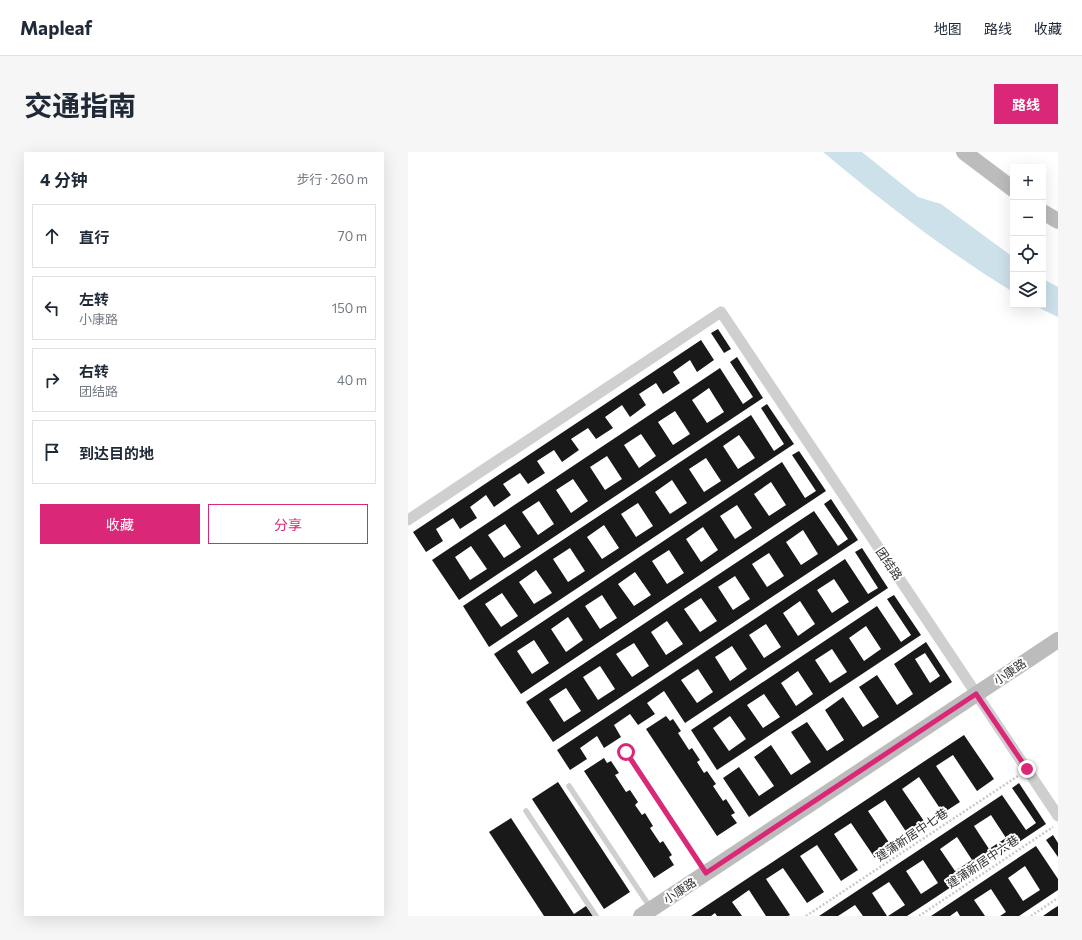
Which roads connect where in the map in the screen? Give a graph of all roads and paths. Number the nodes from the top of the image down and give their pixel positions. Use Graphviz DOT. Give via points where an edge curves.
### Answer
graph roads {
  1 [pos="964,152"];
  2 [pos="1010,187"];
  3 [pos="1046,214"];
  4 [pos="1058,221"];
  5 [pos="408,520"];
  6 [pos="1058,640"];
  7 [pos="976,694"];
  8 [pos="626,752"];
  9 [pos="1027,769"];
  10 [pos="569,786"];
  11 [pos="526,810"];
  12 [pos="1058,816"];
  13 [pos="1058,824"];
  14 [pos="706,873"];
  15 [pos="1058,898"];
  16 [pos="649,914"];
  17 [pos="596,916"];
  18 [pos="806,916"];
  19 [pos="919,916"];
  20 [pos="1031,916"];
  1 -- 2 [label="street"];
  3 -- 4 [label="street"];
  5 -- 7 [label="street, 团结路" via="721,312"];
  6 -- 7 [label="street, 小康路"];
  7 -- 9 [label="street, 团结路"];
  7 -- 14 [label="street, 小康路"];
  8 -- 14 [label="lane"];
  9 -- 12 [label="street, 团结路"];
  9 -- 18 [label="path, 建蒲新居中七巷"];
  10 -- 16 [label="lane"];
  11 -- 17 [label="lane"];
  13 -- 19 [label="path, 建蒲新居中六巷"];
  14 -- 16 [label="street, 小康路"];
  15 -- 20 [label="path"];
}
